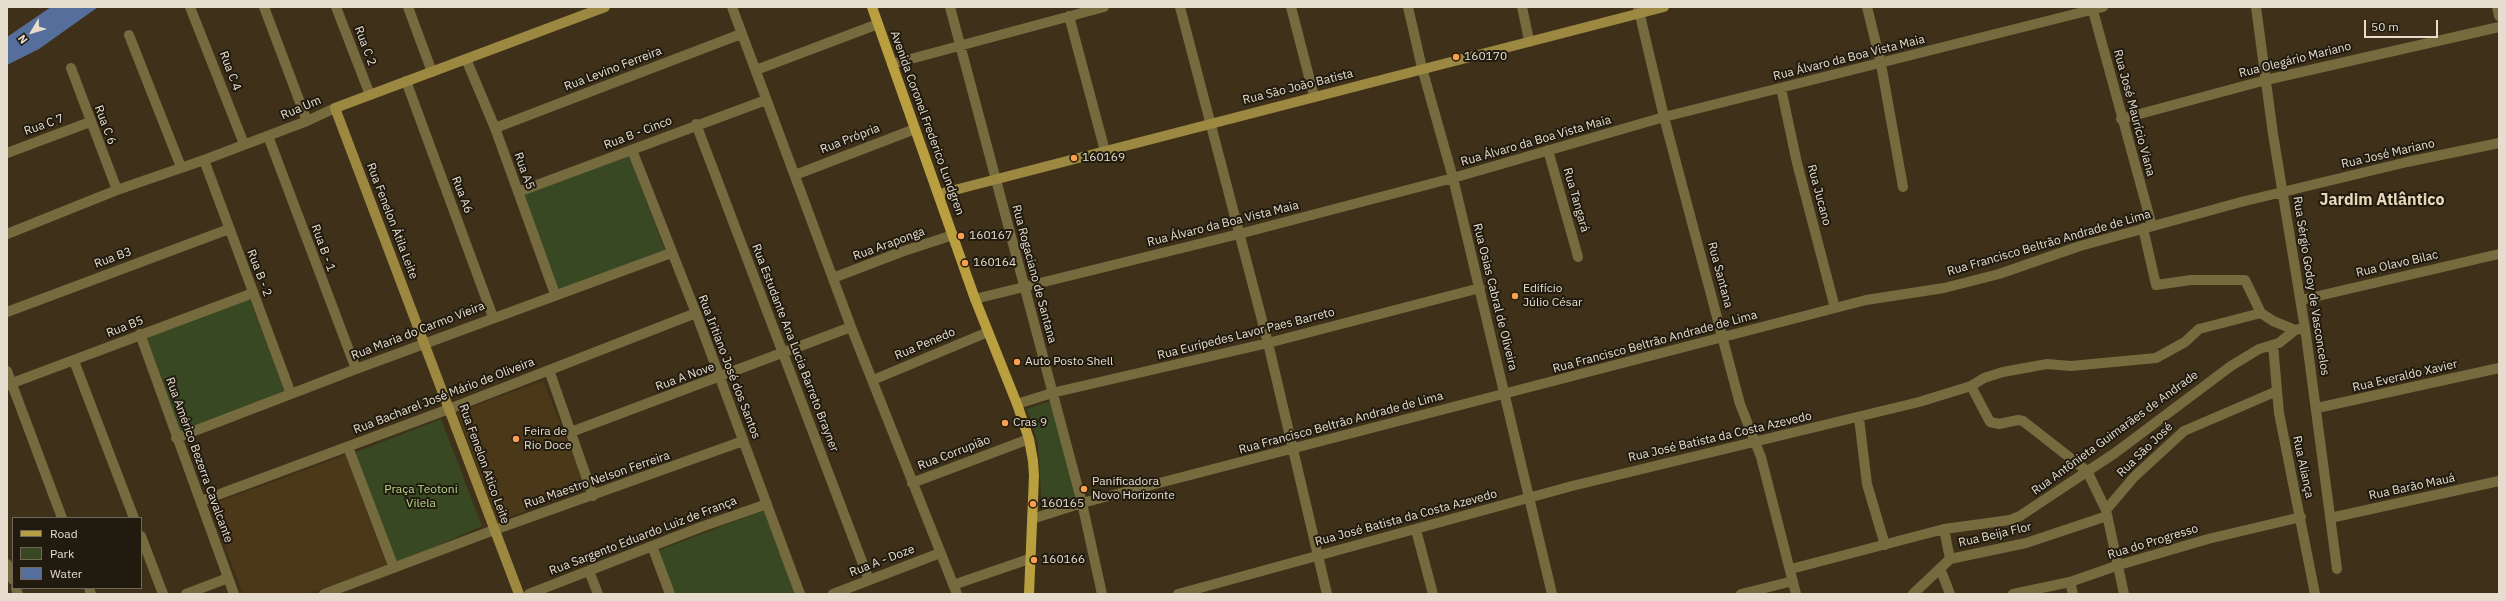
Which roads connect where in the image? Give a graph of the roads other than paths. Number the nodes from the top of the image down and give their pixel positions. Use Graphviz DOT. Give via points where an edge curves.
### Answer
graph roads {
  1 [pos="190,7"];
  2 [pos="264,7"];
  3 [pos="336,7"];
  4 [pos="408,7"];
  5 [pos="605,7"];
  6 [pos="732,7"];
  7 [pos="872,7"];
  8 [pos="950,7"];
  9 [pos="1104,7"];
  10 [pos="1180,7"];
  11 [pos="1291,7"];
  12 [pos="1408,7"];
  13 [pos="1522,7"];
  14 [pos="1664,7"];
  15 [pos="1867,7"];
  16 [pos="2256,7"];
  17 [pos="2497,7"];
  18 [pos="2096,8"];
  19 [pos="1639,10"];
  20 [pos="1069,16"];
  21 [pos="2499,16"];
  22 [pos="878,24"];
  23 [pos="2499,27"];
  24 [pos="741,34"];
  25 [pos="129,35"];
  26 [pos="1529,40"];
  27 [pos="960,45"];
  28 [pos="466,59"];
  29 [pos="892,64"];
  30 [pos="1881,64"];
  31 [pos="70,68"];
  32 [pos="1422,68"];
  33 [pos="756,70"];
  34 [pos="432,72"];
  35 [pos="2266,80"];
  36 [pos="406,81"];
  37 [pos="1781,88"];
  38 [pos="370,95"];
  39 [pos="1314,96"];
  40 [pos="766,100"];
  41 [pos="335,108"];
  42 [pos="1664,117"];
  43 [pos="2121,119"];
  44 [pos="307,121"];
  45 [pos="90,122"];
  46 [pos="1211,123"];
  47 [pos="696,124"];
  48 [pos="495,128"];
  49 [pos="915,129"];
  50 [pos="268,136"];
  51 [pos="2499,143"];
  52 [pos="244,144"];
  53 [pos="632,150"];
  54 [pos="1548,150"];
  55 [pos="1105,151"];
  56 [pos="7,153"];
  57 [pos="204,160"];
  58 [pos="181,167"];
  59 [pos="795,175"];
  60 [pos="1453,178"];
  61 [pos="996,181"];
  62 [pos="1903,187"];
  63 [pos="117,190"];
  64 [pos="518,192"];
  65 [pos="2283,192"];
  66 [pos="939,194"];
  67 [pos="2147,227"];
  68 [pos="229,229"];
  69 [pos="7,234"];
  70 [pos="1239,234"];
  71 [pos="953,235"];
  72 [pos="671,253"];
  73 [pos="2499,254"];
  74 [pos="1578,257"];
  75 [pos="833,278"];
  76 [pos="1024,287"];
  77 [pos="1480,288"];
  78 [pos="253,293"];
  79 [pos="555,294"];
  80 [pos="975,299"];
  81 [pos="2301,300"];
  82 [pos="1835,308"];
  83 [pos="7,312"];
  84 [pos="696,313"];
  85 [pos="2261,313"];
  86 [pos="493,317"];
  87 [pos="851,328"];
  88 [pos="2305,328"];
  89 [pos="2294,330"];
  90 [pos="988,332"];
  91 [pos="140,334"];
  92 [pos="1723,338"];
  93 [pos="1268,342"];
  94 [pos="425,343"];
  95 [pos="2273,345"];
  96 [pos="784,353"];
  97 [pos="74,361"];
  98 [pos="2499,368"];
  99 [pos="356,369"];
  100 [pos="549,370"];
  101 [pos="7,371"];
  102 [pos="720,378"];
  103 [pos="873,380"];
  104 [pos="9,384"];
  105 [pos="1971,386"];
  106 [pos="2277,391"];
  107 [pos="1052,393"];
  108 [pos="291,394"];
  109 [pos="1506,394"];
  110 [pos="1018,404"];
  111 [pos="2317,408"];
  112 [pos="449,409"];
  113 [pos="1858,418"];
  114 [pos="572,432"];
  115 [pos="176,438"];
  116 [pos="1028,439"];
  117 [pos="743,441"];
  118 [pos="1755,442"];
  119 [pos="348,447"];
  120 [pos="1294,449"];
  121 [pos="2087,471"];
  122 [pos="2499,481"];
  123 [pos="912,483"];
  124 [pos="593,496"];
  125 [pos="1528,499"];
  126 [pos="201,501"];
  127 [pos="767,504"];
  128 [pos="1082,504"];
  129 [pos="2107,513"];
  130 [pos="62,517"];
  131 [pos="134,517"];
  132 [pos="2300,518"];
  133 [pos="2330,518"];
  134 [pos="1032,519"];
  135 [pos="1944,529"];
  136 [pos="494,530"];
  137 [pos="1416,530"];
  138 [pos="142,539"];
  139 [pos="1885,545"];
  140 [pos="652,546"];
  141 [pos="940,553"];
  142 [pos="1317,555"];
  143 [pos="1032,558"];
  144 [pos="1950,559"];
  145 [pos="7,564"];
  146 [pos="2119,565"];
  147 [pos="394,568"];
  148 [pos="1940,568"];
  149 [pos="1791,569"];
  150 [pos="2337,569"];
  151 [pos="589,571"];
  152 [pos="228,578"];
  153 [pos="11,579"];
  154 [pos="869,580"];
  155 [pos="1793,580"];
  156 [pos="2070,582"];
  157 [pos="955,589"];
  158 [pos="163,594"];
  159 [pos="186,594"];
  160 [pos="234,594"];
  161 [pos="324,594"];
  162 [pos="519,594"];
  163 [pos="529,594"];
  164 [pos="598,594"];
  165 [pos="670,594"];
  166 [pos="800,594"];
  167 [pos="833,594"];
  168 [pos="1028,594"];
  169 [pos="1102,594"];
  170 [pos="1178,594"];
  171 [pos="1327,594"];
  172 [pos="1433,594"];
  173 [pos="1552,594"];
  174 [pos="1741,594"];
  175 [pos="1796,594"];
  176 [pos="1913,594"];
  177 [pos="1950,594"];
  178 [pos="2013,594"];
  179 [pos="2073,594"];
  180 [pos="2124,594"];
  181 [pos="2315,594"];
  1 -- 52 [label="street, Rua C 4"];
  2 -- 44 [label="street"];
  3 -- 38 [label="street, Rua C 2"];
  4 -- 34 [label="street"];
  5 -- 28 [label="street, Rua Um"];
  6 -- 24 [label="street"];
  7 -- 22 [label="main road, Avenida Coronel Frederico Lundgren"];
  8 -- 27 [label="street, Rua Rogaciano de Santana"];
  9 -- 20 [label="street"];
  10 -- 46 [label="street"];
  11 -- 39 [label="street"];
  12 -- 32 [label="street, Rua Osias Cabral de Oliveira"];
  13 -- 26 [label="street"];
  14 -- 19 [label="street, Rua São João Batista"];
  15 -- 30 [label="street"];
  16 -- 35 [label="street, Rua Sérgio Godoy de Vasconcelos"];
  17 -- 21 [label="street"];
  18 -- 30 [label="street, Rua Álvaro da Boa Vista Maia"];
  18 -- 43 [label="street, Rua José Maurício Viana"];
  19 -- 26 [label="street, Rua São João Batista"];
  19 -- 42 [label="street, Rua Santana"];
  20 -- 27 [label="street"];
  20 -- 55 [label="street"];
  22 -- 29 [label="main road, Avenida Coronel Frederico Lundgren"];
  22 -- 33 [label="street"];
  23 -- 35 [label="street, Rua Olegário Mariano"];
  24 -- 33 [label="street"];
  24 -- 48 [label="street, Rua Levino Ferreira"];
  25 -- 58 [label="street"];
  26 -- 32 [label="street, Rua São João Batista"];
  27 -- 29 [label="street"];
  27 -- 61 [label="street, Rua Rogaciano de Santana"];
  28 -- 34 [label="street, Rua Um"];
  28 -- 48 [label="street, Rua A5"];
  29 -- 49 [label="main road, Avenida Coronel Frederico Lundgren"];
  30 -- 37 [label="street, Rua Álvaro da Boa Vista Maia"];
  30 -- 62 [label="street"];
  31 -- 45 [label="street, Rua C 6"];
  32 -- 39 [label="street, Rua São João Batista"];
  32 -- 60 [label="street, Rua Osias Cabral de Oliveira"];
  33 -- 40 [label="street"];
  34 -- 36 [label="street, Rua Um"];
  35 -- 43 [label="street, Rua Olegário Mariano"];
  35 -- 65 [label="street, Rua Sérgio Godoy de Vasconcelos"];
  36 -- 38 [label="street, Rua Um"];
  36 -- 86 [label="street, Rua A6"];
  37 -- 42 [label="street, Rua Álvaro da Boa Vista Maia"];
  37 -- 82 [label="street, Rua Jucano" via="1797,164"];
  38 -- 41 [label="street, Rua Um"];
  39 -- 46 [label="street, Rua São João Batista"];
  40 -- 47 [label="street, Rua B - Cinco"];
  40 -- 59 [label="street"];
  41 -- 44 [label="street, Rua Um"];
  41 -- 94 [label="street, Rua Fenelon Átila Leite"];
  42 -- 54 [label="street, Rua Álvaro da Boa Vista Maia"];
  42 -- 92 [label="street, Rua Santana"];
  43 -- 67 [label="street, Rua José Maurício Viana"];
  44 -- 50 [label="street, Rua Um"];
  45 -- 56 [label="street, Rua C 7"];
  45 -- 63 [label="street, Rua C 6"];
  46 -- 55 [label="street, Rua São João Batista"];
  46 -- 70 [label="street"];
  47 -- 53 [label="street, Rua B - Cinco"];
  47 -- 96 [label="street, Rua Estudante Ana Lucia Barreto Brayner"];
  48 -- 64 [label="street, Rua A5"];
  49 -- 59 [label="street, Rua Própria"];
  49 -- 66 [label="main road, Avenida Coronel Frederico Lundgren"];
  50 -- 52 [label="street, Rua Um"];
  50 -- 99 [label="street, Rua B - 1"];
  51 -- 65 [label="street, Rua José Mariano"];
  52 -- 57 [label="street, Rua Um"];
  53 -- 64 [label="street, Rua B - Cinco"];
  53 -- 72 [label="street, Rua Iritiano José dos Santos"];
  54 -- 60 [label="street, Rua Álvaro da Boa Vista Maia"];
  54 -- 74 [label="street, Rua Tangará"];
  55 -- 61 [label="street, Rua São João Batista"];
  57 -- 58 [label="street, Rua Um"];
  57 -- 68 [label="street, Rua B - 2"];
  58 -- 63 [label="street, Rua Um"];
  59 -- 75 [label="street"];
  60 -- 70 [label="street, Rua Álvaro da Boa Vista Maia"];
  60 -- 77 [label="street, Rua Osias Cabral de Oliveira"];
  61 -- 66 [label="street, Rua São João Batista"];
  61 -- 76 [label="street, Rua Rogaciano de Santana"];
  63 -- 69 [label="street, Rua Um"];
  64 -- 79 [label="street, Rua A5"];
  65 -- 67 [label="street, Rua Francisco Beltrão Andrade de Lima"];
  65 -- 81 [label="street, Rua Sérgio Godoy de Vasconcelos"];
  66 -- 71 [label="main road, Avenida Coronel Frederico Lundgren"];
  67 -- 82 [label="street, Rua Francisco Beltrão Andrade de Lima" via="1944,288 1888,296"];
  67 -- 85 [label="street, Rua José Maurício Viana" via="2156,285 2191,280 2240,278 2248,284"];
  68 -- 78 [label="street, Rua B - 2"];
  68 -- 83 [label="street, Rua B3"];
  70 -- 76 [label="street, Rua Álvaro da Boa Vista Maia"];
  70 -- 93 [label="street"];
  71 -- 75 [label="street, Rua Araponga"];
  71 -- 80 [label="main road, Avenida Coronel Frederico Lundgren"];
  72 -- 79 [label="street, Rua Maria do Carmo Vieira"];
  72 -- 84 [label="street, Rua Iritiano José dos Santos"];
  73 -- 81 [label="street, Rua Olavo Bilac"];
  75 -- 87 [label="street"];
  76 -- 80 [label="street, Rua Álvaro da Boa Vista Maia"];
  76 -- 107 [label="street, Rua Rogaciano de Santana"];
  77 -- 93 [label="street, Rua Eurípedes Lavor Paes Barreto"];
  77 -- 109 [label="street, Rua Osias Cabral de Oliveira"];
  78 -- 91 [label="street, Rua B5"];
  78 -- 108 [label="street, Rua B - 2"];
  79 -- 86 [label="street, Rua Maria do Carmo Vieira"];
  80 -- 90 [label="main road, Avenida Coronel Frederico Lundgren"];
  81 -- 88 [label="street, Rua Sérgio Godoy de Vasconcelos"];
  82 -- 92 [label="street, Rua Francisco Beltrão Andrade de Lima"];
  84 -- 100 [label="street, Rua Bacharel José Mário de Oliveira"];
  84 -- 102 [label="street, Rua Iritiano José dos Santos"];
  85 -- 89 [label="street" via="2273,322"];
  85 -- 105 [label="street, Rua José Batista da Costa Azevedo" via="2199,329 2185,342 2156,358 2077,366 2036,365 1984,378"];
  86 -- 94 [label="street, Rua Maria do Carmo Vieira"];
  87 -- 96 [label="street, Rua A Nove"];
  87 -- 103 [label="street"];
  88 -- 89 [label="street, Rua Antônieta Guimarães de Andrade"];
  88 -- 111 [label="street, Rua Sérgio Godoy de Vasconcelos"];
  89 -- 95 [label="street, Rua Antônieta Guimarães de Andrade"];
  90 -- 103 [label="street, Rua Penedo"];
  90 -- 110 [label="main road, Avenida Coronel Frederico Lundgren"];
  91 -- 97 [label="street, Rua B5"];
  91 -- 115 [label="street, Rua Américo Bezerra Cavalcante"];
  92 -- 109 [label="street, Rua Francisco Beltrão Andrade de Lima"];
  92 -- 118 [label="street, Rua Santana" via="1740,404"];
  93 -- 107 [label="street, Rua Eurípedes Lavor Paes Barreto"];
  93 -- 120 [label="street"];
  94 -- 99 [label="street, Rua Maria do Carmo Vieira"];
  94 -- 112 [label="street, Rua Fenelon Atico Leite"];
  95 -- 106 [label="street, Rua Aliança"];
  95 -- 121 [label="street, Rua Antônieta Guimarães de Andrade" via="2259,349 2231,366"];
  96 -- 102 [label="street, Rua A Nove"];
  96 -- 154 [label="street, Rua Estudante Ana Lucia Barreto Brayner"];
  97 -- 104 [label="street, Rua B5"];
  97 -- 131 [label="street"];
  98 -- 111 [label="street, Rua Everaldo Xavier"];
  99 -- 108 [label="street, Rua Maria do Carmo Vieira"];
  100 -- 112 [label="street, Rua Bacharel José Mário de Oliveira"];
  100 -- 114 [label="street"];
  101 -- 104 [label="street"];
  102 -- 114 [label="street, Rua A Nove"];
  102 -- 117 [label="street, Rua Iritiano José dos Santos"];
  103 -- 123 [label="street"];
  104 -- 130 [label="street"];
  105 -- 113 [label="street, Rua José Batista da Costa Azevedo"];
  105 -- 121 [label="street" via="1990,422 1994,424 2023,421"];
  106 -- 129 [label="street, Rua São José" via="2184,431 2138,473"];
  106 -- 132 [label="street, Rua Aliança"];
  107 -- 110 [label="street, Rua Eurípedes Lavor Paes Barreto"];
  107 -- 128 [label="street, Rua Rogaciano de Santana"];
  108 -- 115 [label="street, Rua Maria do Carmo Vieira"];
  109 -- 120 [label="street, Rua Francisco Beltrão Andrade de Lima"];
  109 -- 125 [label="street, Rua Osias Cabral de Oliveira"];
  110 -- 116 [label="main road, Avenida Coronel Frederico Lundgren"];
  111 -- 133 [label="street, Rua Sérgio Godoy de Vasconcelos"];
  112 -- 119 [label="street, Rua Bacharel José Mário de Oliveira"];
  112 -- 136 [label="street, Rua Fenelon Atico Leite"];
  113 -- 118 [label="street, Rua José Batista da Costa Azevedo"];
  113 -- 139 [label="street" via="1868,484"];
  114 -- 124 [label="street"];
  115 -- 126 [label="street, Rua Américo Bezerra Cavalcante"];
  116 -- 123 [label="street, Rua Corrupião"];
  116 -- 134 [label="main road, Avenida Coronel Frederico Lundgren" via="1034,461"];
  117 -- 124 [label="street, Rua Maestro Nelson Ferreira"];
  117 -- 127 [label="street, Rua Iritiano José dos Santos"];
  118 -- 125 [label="street, Rua José Batista da Costa Azevedo"];
  118 -- 149 [label="street, Rua Santana"];
  119 -- 126 [label="street, Rua Bacharel José Mário de Oliveira"];
  119 -- 147 [label="street"];
  120 -- 128 [label="street, Rua Francisco Beltrão Andrade de Lima"];
  120 -- 142 [label="street"];
  121 -- 129 [label="street"];
  121 -- 135 [label="street, Rua Antônieta Guimarães de Andrade" via="2020,516 2003,522"];
  122 -- 133 [label="street, Rua Barão Mauá"];
  123 -- 141 [label="street"];
  124 -- 136 [label="street, Rua Maestro Nelson Ferreira"];
  125 -- 137 [label="street, Rua José Batista da Costa Azevedo"];
  125 -- 173 [label="street, Rua Osias Cabral de Oliveira"];
  126 -- 152 [label="street, Rua Américo Bezerra Cavalcante"];
  127 -- 140 [label="street, Rua Sargento Eduardo Luiz de França"];
  127 -- 166 [label="street, Rua Iritiano José dos Santos"];
  128 -- 134 [label="street, Rua Francisco Beltrão Andrade de Lima"];
  128 -- 169 [label="street, Rua Rogaciano de Santana"];
  129 -- 144 [label="street, Rua Beija Flor" via="2026,543"];
  129 -- 146 [label="street"];
  132 -- 146 [label="street, Rua do Progresso" via="2208,539"];
  132 -- 181 [label="street, Rua Aliança"];
  133 -- 150 [label="street, Rua Sérgio Godoy de Vasconcelos"];
  134 -- 143 [label="main road, Avenida Coronel Frederico Lundgren"];
  135 -- 139 [label="street, Rua Antônieta Guimarães de Andrade"];
  135 -- 144 [label="street"];
  136 -- 147 [label="street, Rua Maestro Nelson Ferreira"];
  136 -- 162 [label="street, Rua Fenelon Atico Leite"];
  137 -- 142 [label="street, Rua José Batista da Costa Azevedo"];
  137 -- 172 [label="street"];
  138 -- 158 [label="street"];
  139 -- 149 [label="street, Rua Antônieta Guimarães de Andrade"];
  140 -- 151 [label="street, Rua Sargento Eduardo Luiz de França"];
  140 -- 165 [label="street"];
  141 -- 154 [label="street, Rua A - Doze"];
  141 -- 157 [label="street"];
  142 -- 170 [label="street, Rua José Batista da Costa Azevedo"];
  142 -- 171 [label="street"];
  143 -- 157 [label="street"];
  143 -- 168 [label="main road, Avenida Coronel Frederico Lundgren"];
  144 -- 148 [label="street, Rua Beija Flor"];
  145 -- 153 [label="street"];
  146 -- 156 [label="street, Rua do Progresso"];
  146 -- 180 [label="street"];
  147 -- 161 [label="street, Rua Maestro Nelson Ferreira"];
  148 -- 176 [label="street, Rua Beija Flor"];
  148 -- 177 [label="street"];
  149 -- 155 [label="street, Rua Santana"];
  151 -- 163 [label="street, Rua Sargento Eduardo Luiz de França"];
  151 -- 164 [label="street"];
  152 -- 159 [label="street"];
  152 -- 160 [label="street, Rua Américo Bezerra Cavalcante"];
  154 -- 167 [label="street, Rua A - Doze"];
  155 -- 174 [label="street"];
  155 -- 175 [label="street, Rua Santana"];
  156 -- 178 [label="street, Rua do Progresso"];
  156 -- 179 [label="street"];
}
